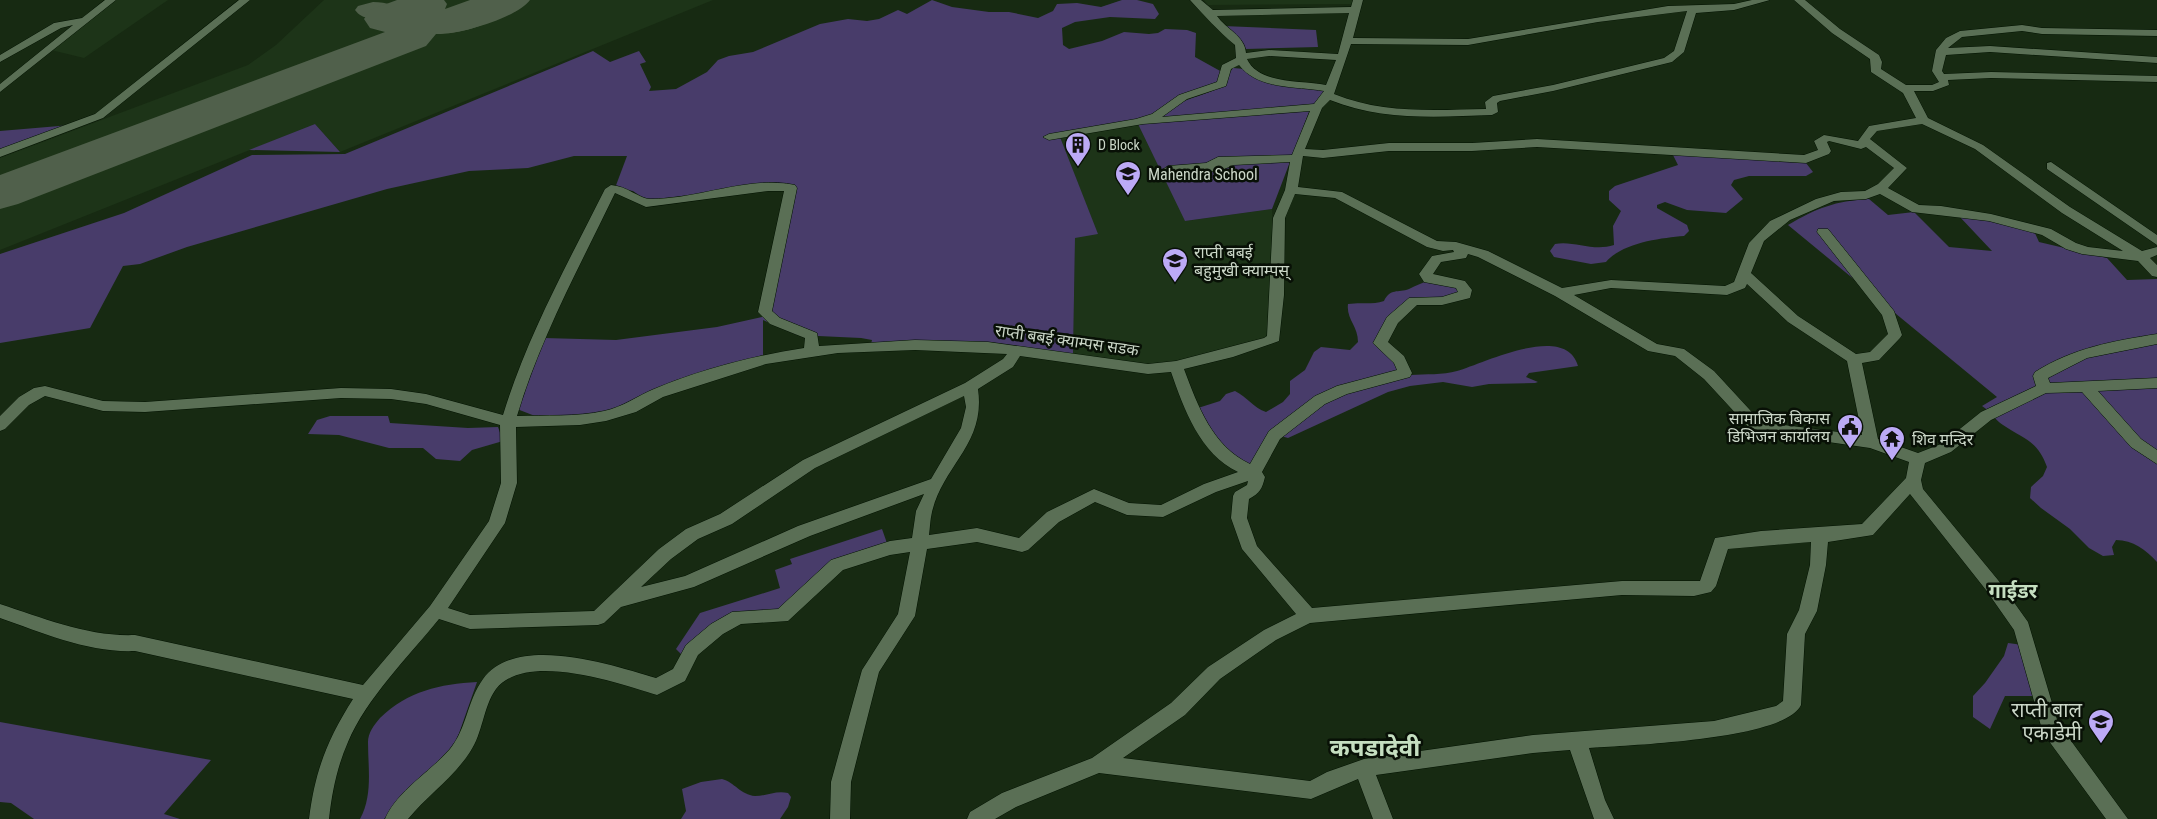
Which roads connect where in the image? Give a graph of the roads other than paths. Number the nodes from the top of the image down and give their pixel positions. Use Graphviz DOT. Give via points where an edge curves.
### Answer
graph roads {
  1 [pos="111,0"];
  2 [pos="245,0"];
  3 [pos="1195,0"];
  4 [pos="1765,0"];
  5 [pos="1799,0"];
  6 [pos="1357,5"];
  7 [pos="1701,8"];
  8 [pos="1209,14"];
  9 [pos="82,21"];
  10 [pos="2157,33"];
  11 [pos="1346,41"];
  12 [pos="1940,52"];
  13 [pos="1342,57"];
  14 [pos="1241,58"];
  15 [pos="0,59"];
  16 [pos="2157,60"];
  17 [pos="1940,77"];
  18 [pos="2157,80"];
  19 [pos="0,89"];
  20 [pos="1908,91"];
  21 [pos="1329,92"];
  22 [pos="1317,107"];
  23 [pos="1923,120"];
  24 [pos="1138,122"];
  25 [pos="1049,137"];
  26 [pos="1864,140"];
  27 [pos="0,153"];
  28 [pos="1297,155"];
  29 [pos="2051,166"];
  30 [pos="1168,170"];
  31 [pos="1879,188"];
  32 [pos="1291,190"];
  33 [pos="1823,232"];
  34 [pos="2157,241"];
  35 [pos="1456,246"];
  36 [pos="2157,251"];
  37 [pos="2142,257"];
  38 [pos="2157,273"];
  39 [pos="1745,275"];
  40 [pos="1560,293"];
  41 [pos="2157,339"];
  42 [pos="812,352"];
  43 [pos="1016,352"];
  44 [pos="1854,359"];
  45 [pos="1176,366"];
  46 [pos="2157,383"];
  47 [pos="970,387"];
  48 [pos="2044,388"];
  49 [pos="2087,388"];
  50 [pos="508,422"];
  51 [pos="0,425"];
  52 [pos="1870,442"];
  53 [pos="2157,458"];
  54 [pos="1917,459"];
  55 [pos="1253,473"];
  56 [pos="1913,480"];
  57 [pos="937,483"];
  58 [pos="1841,534"];
  59 [pos="920,544"];
  60 [pos="614,602"];
  61 [pos="0,611"];
  62 [pos="436,611"];
  63 [pos="1308,616"];
  64 [pos="366,694"];
  65 [pos="1577,741"];
  66 [pos="1099,764"];
  67 [pos="1364,768"];
  68 [pos="319,819"];
  69 [pos="395,819"];
  70 [pos="840,819"];
  71 [pos="977,819"];
  72 [pos="1383,819"];
  73 [pos="1604,819"];
  74 [pos="2118,819"];
  1 -- 9 [label="street"];
  2 -- 27 [label="street" via="99,116"];
  3 -- 8 [label="street"];
  4 -- 7 [label="street" via="1734,7"];
  5 -- 20 [label="street" via="1875,57 1875,70"];
  6 -- 8 [label="street"];
  6 -- 11 [label="street, राप्ती बबई क्याम्पस सडक"];
  7 -- 11 [label="street" via="1580,21 1468,42"];
  7 -- 21 [label="street" via="1692,11 1679,52 1668,60 1497,98 1491,102 1492,112 1393,112 1361,107"];
  8 -- 14 [label="street" via="1240,44"];
  9 -- 15 [label="street" via="58,25"];
  9 -- 19 [label="street"];
  10 -- 12 [label="street" via="1996,30 1952,37"];
  11 -- 13 [label="street, राप्ती बबई क्याम्पस सडक"];
  12 -- 16 [label="street" via="1990,49"];
  12 -- 17 [label="street"];
  13 -- 14 [label="street" via="1269,52"];
  13 -- 21 [label="street, राप्ती बबई क्याम्पस सडक"];
  14 -- 21 [label="street" via="1247,69 1263,78"];
  14 -- 24 [label="street" via="1226,67 1222,84 1183,97 1156,116"];
  17 -- 18 [label="street"];
  17 -- 20 [label="street" via="1945,83 1941,86 1910,87"];
  20 -- 23 [label="street"];
  21 -- 22 [label="street, राप्ती बबई क्याम्पस सडक"];
  22 -- 24 [label="street"];
  22 -- 28 [label="street, राप्ती बबई क्याम्पस सडक"];
  23 -- 26 [label="street" via="1873,128"];
  23 -- 37 [label="street" via="1978,147 2066,210"];
  24 -- 25 [label="street"];
  26 -- 28 [label="street" via="1861,146 1828,137 1820,141 1825,151 1806,159 1537,142 1389,147"];
  26 -- 31 [label="street" via="1901,168"];
  28 -- 30 [label="street" via="1218,161 1209,166"];
  28 -- 32 [label="street, राप्ती बबई क्याम्पस सडक"];
  29 -- 34 [label="street"];
  31 -- 37 [label="street" via="1916,209 1991,218 2046,232 2087,251"];
  31 -- 39 [label="street" via="1867,195 1819,202 1778,222 1760,237 1749,255"];
  32 -- 35 [label="street" via="1338,195 1432,244"];
  32 -- 45 [label="street, राप्ती बबई क्याम्पस सडक" via="1279,218 1274,338 1250,348"];
  33 -- 44 [label="street" via="1889,314 1895,335 1874,357"];
  35 -- 40 [label="street" via="1483,254"];
  35 -- 55 [label="street" via="1461,255 1437,260 1426,274 1429,279 1460,284 1465,296 1414,301 1392,320 1380,343 1389,354 1398,356 1405,373 1320,400 1274,435"];
  36 -- 37 [label="street"];
  37 -- 38 [label="street"];
  39 -- 40 [label="street" via="1740,285 1727,291 1611,284"];
  39 -- 44 [label="street" via="1793,319"];
  40 -- 52 [label="street" via="1653,348 1679,352 1709,375 1757,427"];
  41 -- 48 [label="street" via="2077,354 2040,376"];
  42 -- 43 [label="street, राप्ती बबई क्याम्पस सडक" via="915,345 988,347"];
  42 -- 50 [label="street, राप्ती बबई क्याम्पस सडक" via="766,359 692,380 606,416"];
  42 -- 50 [label="street" via="812,336 775,321 765,312 791,188 646,203 611,189 529,359"];
  43 -- 45 [label="street, राप्ती बबई क्याम्पस सडक" via="1148,369"];
  43 -- 47 [label="street" via="1008,363"];
  44 -- 52 [label="street"];
  45 -- 55 [label="street" via="1212,445 1230,462"];
  46 -- 49 [label="street"];
  47 -- 57 [label="street" via="973,407 969,428"];
  47 -- 60 [label="street" via="809,464 726,519 693,534 665,554"];
  48 -- 49 [label="street"];
  48 -- 54 [label="street" via="1986,416 1946,448"];
  49 -- 53 [label="street" via="2136,443"];
  50 -- 51 [label="street, राप्ती बबई क्याम्पस सडक" via="434,401 391,394 341,393 145,407 103,406 45,391 24,401"];
  50 -- 62 [label="street" via="509,483 497,523"];
  52 -- 54 [label="street"];
  54 -- 56 [label="street"];
  55 -- 59 [label="street" via="1163,511 1127,509 1094,495 1053,517 1022,545 977,535"];
  55 -- 63 [label="street" via="1257,477 1254,489 1241,496 1239,518 1251,549"];
  56 -- 58 [label="street" via="1867,530"];
  56 -- 74 [label="street" via="1916,491 2022,627 2049,727"];
  57 -- 59 [label="street" via="924,511"];
  57 -- 60 [label="street" via="804,531 688,582"];
  58 -- 63 [label="street" via="1721,543 1710,581 1705,587 1694,589 1622,588"];
  58 -- 65 [label="street" via="1820,536 1808,610 1796,634 1792,705 1780,713 1714,730"];
  59 -- 69 [label="street" via="890,548 837,565 782,616 738,616 692,650 679,675 657,687 559,664 534,663 504,670 491,682 464,744"];
  59 -- 70 [label="street" via="906,616 871,670 841,782"];
  60 -- 62 [label="street" via="598,618 470,622"];
  61 -- 64 [label="street" via="110,644 135,642"];
  62 -- 64 [label="street"];
  63 -- 66 [label="street" via="1270,635 1214,673 1178,709"];
  64 -- 68 [label="street" via="340,737 323,785"];
  65 -- 67 [label="street"];
  65 -- 73 [label="street"];
  66 -- 67 [label="street" via="1311,790"];
  66 -- 71 [label="street" via="1009,800"];
  67 -- 72 [label="street"];
}
